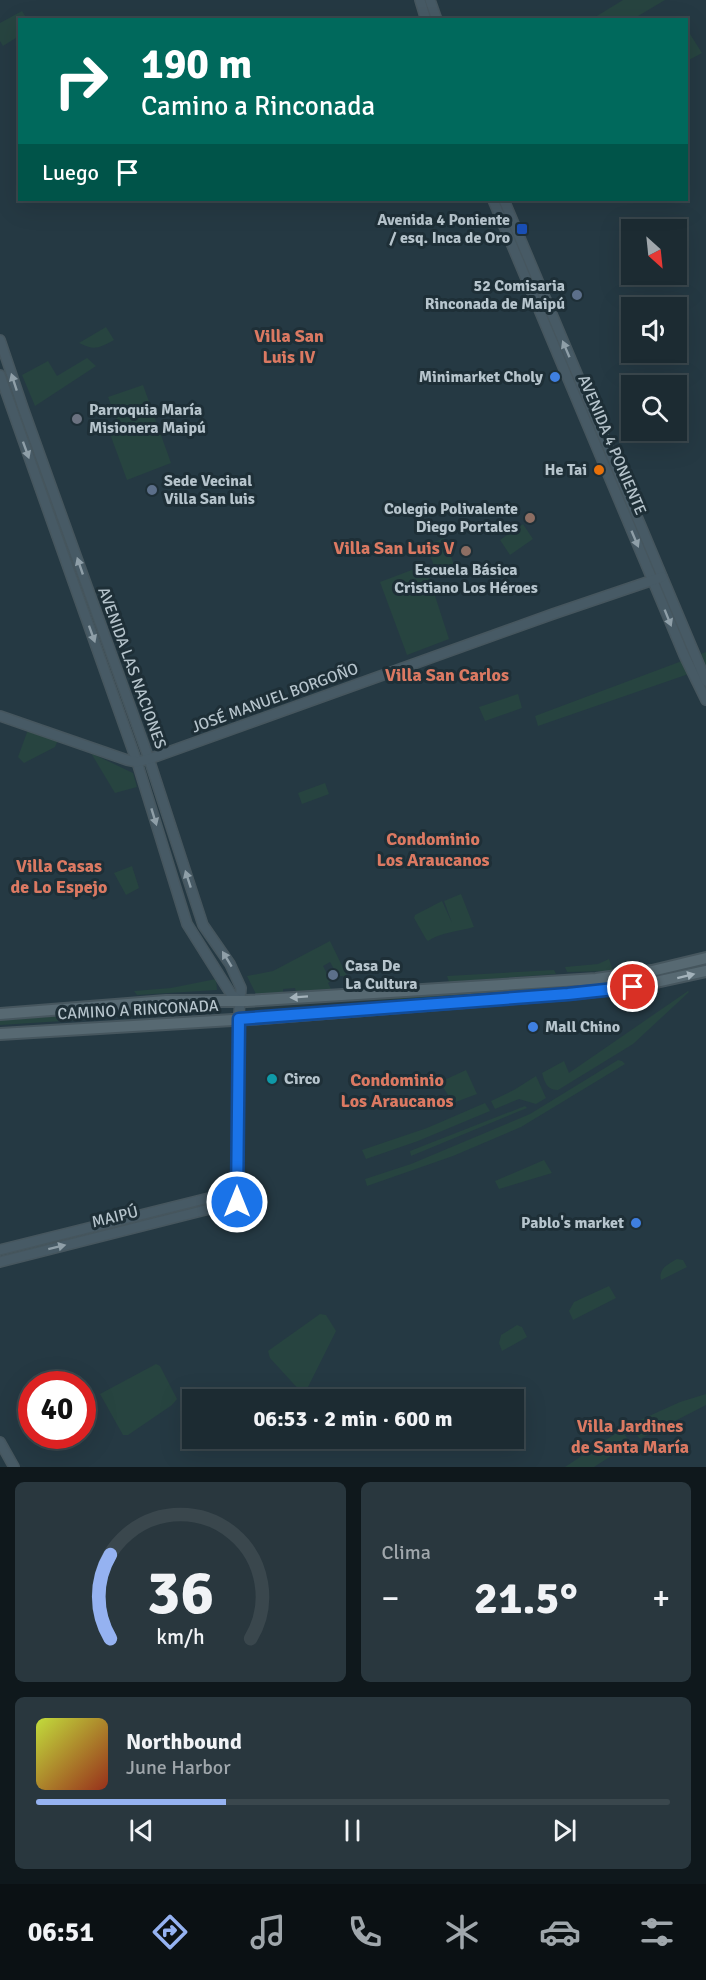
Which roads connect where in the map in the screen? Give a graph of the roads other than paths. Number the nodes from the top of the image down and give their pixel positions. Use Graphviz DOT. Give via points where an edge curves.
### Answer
graph roads {
  1 [pos="420,0"];
  2 [pos="430,0"];
  3 [pos="425,18"];
  4 [pos="435,18"];
  5 [pos="493,201"];
  6 [pos="504,201"];
  7 [pos="541,301"];
  8 [pos="0,340"];
  9 [pos="0,375"];
  10 [pos="657,579"];
  11 [pos="706,681"];
  12 [pos="706,700"];
  13 [pos="0,716"];
  14 [pos="149,759"];
  15 [pos="137,762"];
  16 [pos="706,958"];
  17 [pos="706,970"];
  18 [pos="240,1000"];
  19 [pos="0,1014"];
  20 [pos="239,1019"];
  21 [pos="0,1034"];
  22 [pos="237,1191"];
  23 [pos="209,1198"];
  24 [pos="236,1202"];
  25 [pos="0,1250"];
  26 [pos="0,1262"];
  27 [pos="0,1442"];
  28 [pos="14,1467"];
  1 -- 3 [label="street"];
  2 -- 4 [label="street"];
  5 -- 7 [label="street, AVENIDA 4 PONIENTE"];
  6 -- 7 [label="street, AVENIDA 4 PONIENTE"];
  7 -- 10 [label="street, AVENIDA 4 PONIENTE"];
  14 -- 8 [label="street, AVENIDA LAS NACIONES, one-way"];
  9 -- 15 [label="street, AVENIDA LAS NACIONES, one-way"];
  10 -- 11 [label="street, AVENIDA 4 PONIENTE"];
  10 -- 12 [label="street, AVENIDA 4 PONIENTE, one-way" via="684,655"];
  10 -- 14 [label="street, JOSÉ MANUEL BORGOÑO"];
  13 -- 15 [label="street"];
  14 -- 15 [label="street, JOSÉ MANUEL BORGOÑO"];
  18 -- 14 [label="street, AVENIDA LAS NACIONES, one-way" via="241,988 235,975 203,925"];
  15 -- 18 [label="street, AVENIDA LAS NACIONES, one-way" via="190,932 231,994"];
  16 -- 18 [label="main road, CAMINO A RINCONADA, one-way" via="596,980"];
  20 -- 17 [label="main road, CAMINO A RINCONADA, one-way" via="606,990"];
  18 -- 19 [label="main road, CAMINO A RINCONADA" via="166,1001"];
  18 -- 20 [label="street, AVENIDA LAS NACIONES"];
  20 -- 21 [label="main road, CAMINO A RINCONADA"];
  20 -- 22 [label="street, AVENIDA LAS NACIONES"];
  22 -- 23 [label="street, MAIPÚ"];
  22 -- 24 [label="street, AVENIDA LAS NACIONES"];
  23 -- 24 [label="street"];
  23 -- 25 [label="street, MAIPÚ"];
  26 -- 24 [label="street, MAIPÚ, one-way"];
  27 -- 28 [label="street"];
}
